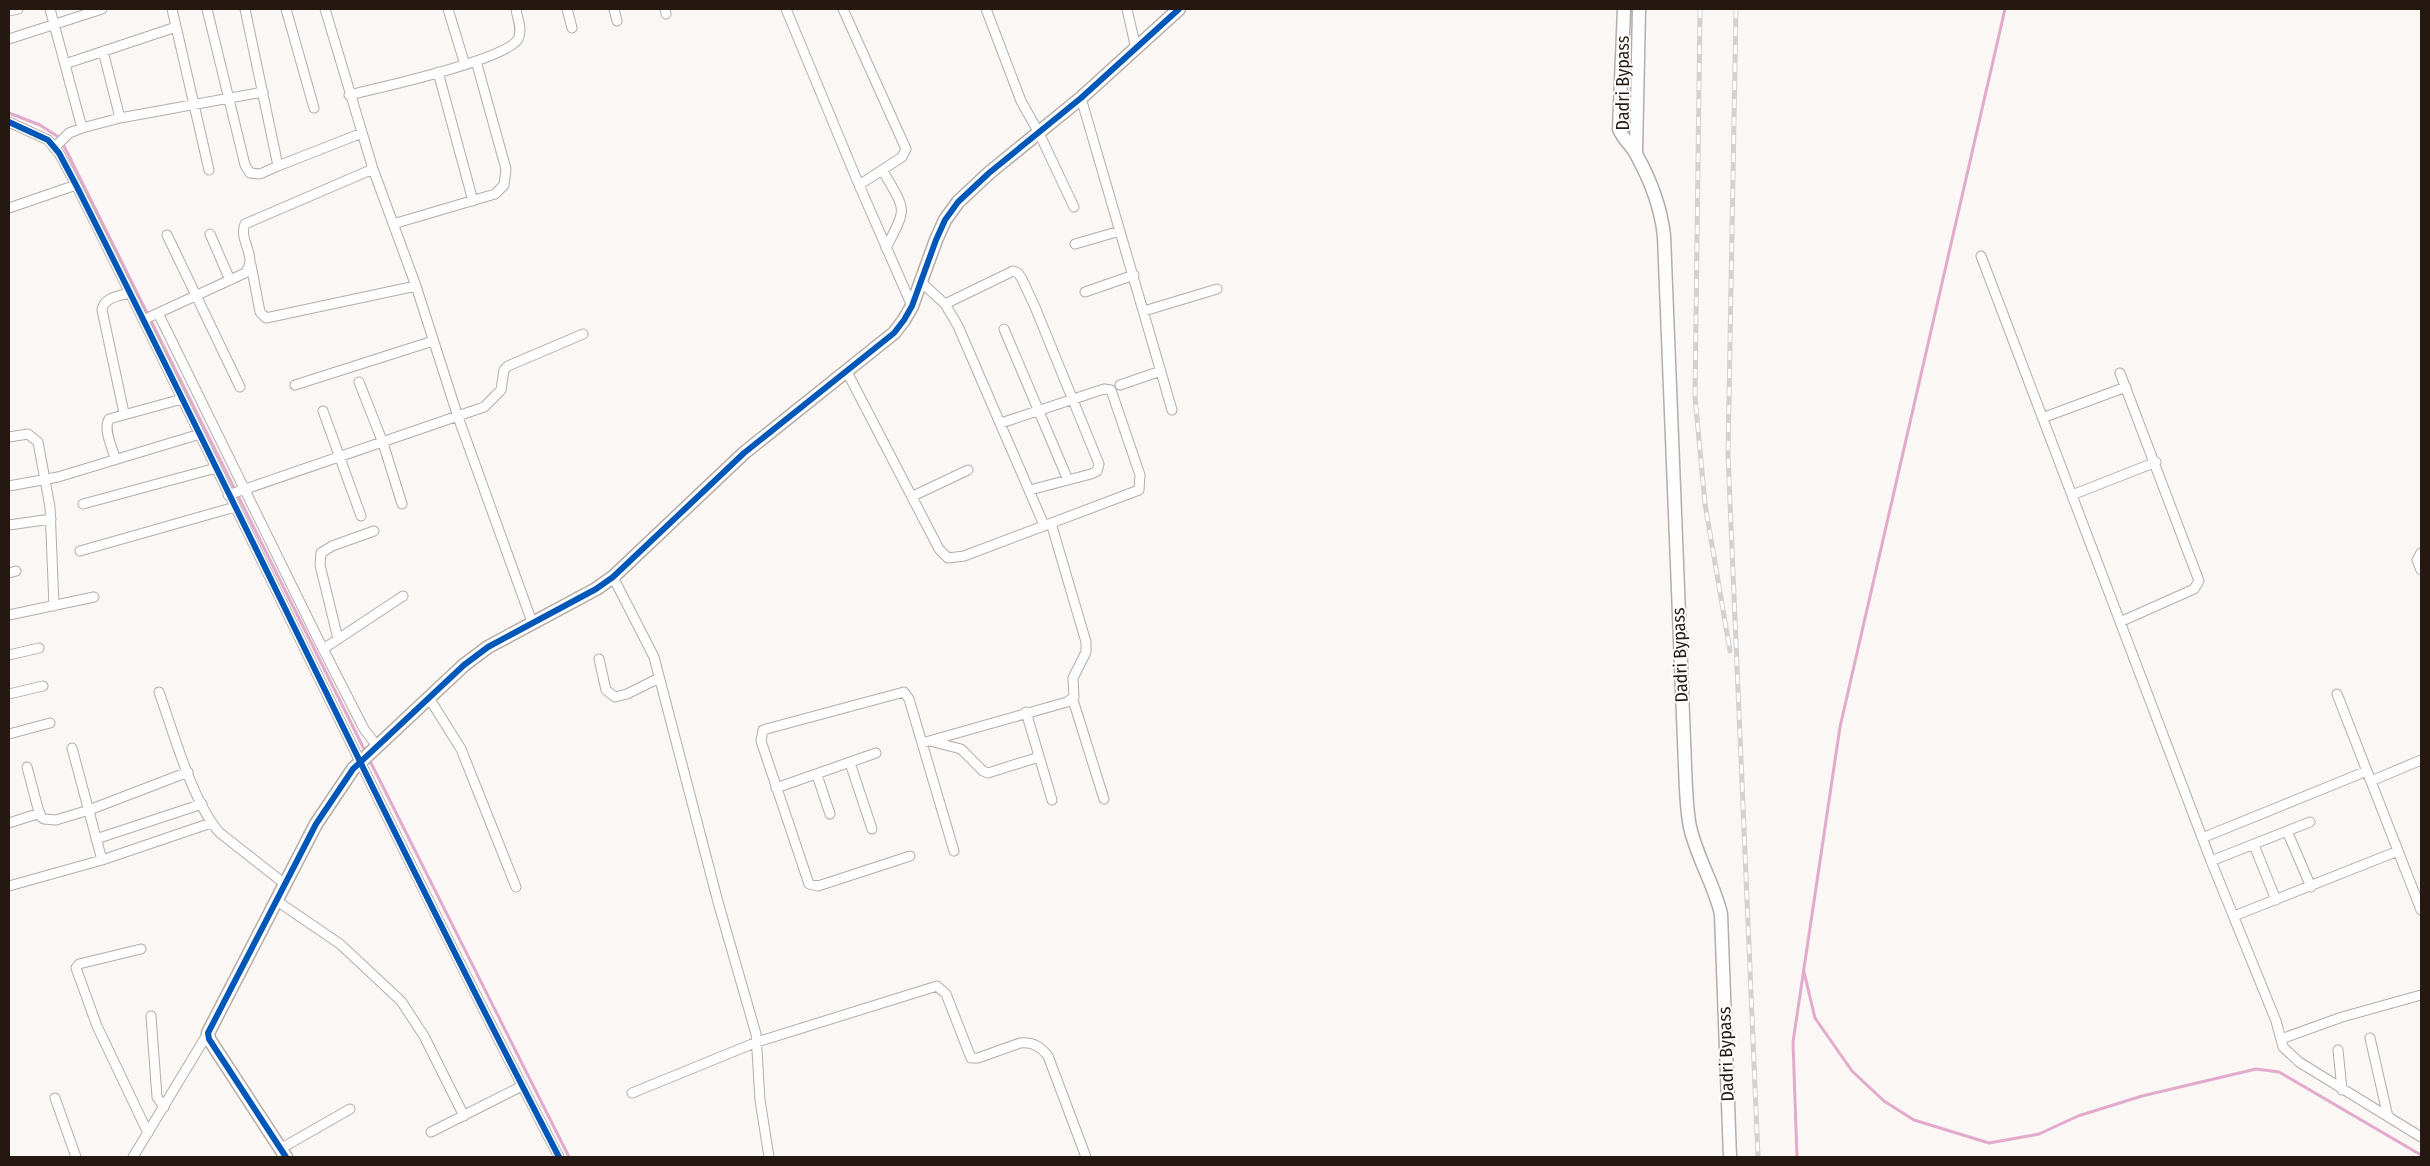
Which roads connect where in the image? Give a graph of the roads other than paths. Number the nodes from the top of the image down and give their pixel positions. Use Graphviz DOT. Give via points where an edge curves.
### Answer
graph roads {
  1 [pos="18,9"];
  2 [pos="50,9"];
  3 [pos="102,9"];
  4 [pos="172,9"];
  5 [pos="207,9"];
  6 [pos="245,9"];
  7 [pos="286,9"];
  8 [pos="325,9"];
  9 [pos="448,9"];
  10 [pos="516,9"];
  11 [pos="567,9"];
  12 [pos="614,9"];
  13 [pos="786,9"];
  14 [pos="843,9"];
  15 [pos="986,9"];
  16 [pos="1127,9"];
  17 [pos="1179,9"];
  18 [pos="1624,9"];
  19 [pos="1639,9"];
  20 [pos="9,11"];
  21 [pos="617,21"];
  22 [pos="54,24"];
  23 [pos="176,27"];
  24 [pos="572,28"];
  25 [pos="9,39"];
  26 [pos="1136,49"];
  27 [pos="103,52"];
  28 [pos="476,61"];
  29 [pos="65,64"];
  30 [pos="465,64"];
  31 [pos="438,72"];
  32 [pos="263,92"];
  33 [pos="349,95"];
  34 [pos="230,98"];
  35 [pos="1081,98"];
  36 [pos="195,105"];
  37 [pos="314,108"];
  38 [pos="120,118"];
  39 [pos="9,122"];
  40 [pos="82,128"];
  41 [pos="1039,133"];
  42 [pos="362,134"];
  43 [pos="56,146"];
  44 [pos="1636,153"];
  45 [pos="278,166"];
  46 [pos="373,169"];
  47 [pos="209,170"];
  48 [pos="883,171"];
  49 [pos="76,185"];
  50 [pos="859,185"];
  51 [pos="473,201"];
  52 [pos="1074,207"];
  53 [pos="9,208"];
  54 [pos="393,224"];
  55 [pos="1120,231"];
  56 [pos="210,234"];
  57 [pos="167,235"];
  58 [pos="1076,244"];
  59 [pos="886,248"];
  60 [pos="1981,256"];
  61 [pos="250,265"];
  62 [pos="1134,275"];
  63 [pos="230,280"];
  64 [pos="920,282"];
  65 [pos="416,286"];
  66 [pos="1217,289"];
  67 [pos="1085,292"];
  68 [pos="130,293"];
  69 [pos="195,296"];
  70 [pos="945,304"];
  71 [pos="912,306"];
  72 [pos="1144,311"];
  73 [pos="150,317"];
  74 [pos="1004,329"];
  75 [pos="583,334"];
  76 [pos="434,341"];
  77 [pos="1161,371"];
  78 [pos="847,372"];
  79 [pos="2120,373"];
  80 [pos="359,382"];
  81 [pos="296,385"];
  82 [pos="1120,385"];
  83 [pos="240,387"];
  84 [pos="2126,387"];
  85 [pos="182,399"];
  86 [pos="1074,399"];
  87 [pos="1172,410"];
  88 [pos="323,411"];
  89 [pos="1038,411"];
  90 [pos="124,414"];
  91 [pos="458,417"];
  92 [pos="2042,418"];
  93 [pos="1001,423"];
  94 [pos="200,434"];
  95 [pos="9,438"];
  96 [pos="383,443"];
  97 [pos="338,456"];
  98 [pos="115,458"];
  99 [pos="2156,462"];
  100 [pos="216,468"];
  101 [pos="968,470"];
  102 [pos="46,480"];
  103 [pos="1068,480"];
  104 [pos="9,486"];
  105 [pos="1030,490"];
  106 [pos="236,492"];
  107 [pos="2072,495"];
  108 [pos="913,496"];
  109 [pos="83,504"];
  110 [pos="402,504"];
  111 [pos="235,507"];
  112 [pos="361,516"];
  113 [pos="51,519"];
  114 [pos="1047,524"];
  115 [pos="9,525"];
  116 [pos="374,532"];
  117 [pos="80,551"];
  118 [pos="2421,553"];
  119 [pos="2421,570"];
  120 [pos="613,577"];
  121 [pos="404,596"];
  122 [pos="94,597"];
  123 [pos="54,606"];
  124 [pos="9,615"];
  125 [pos="532,622"];
  126 [pos="2120,622"];
  127 [pos="338,639"];
  128 [pos="39,648"];
  129 [pos="323,649"];
  130 [pos="9,655"];
  131 [pos="599,659"];
  132 [pos="659,678"];
  133 [pos="43,686"];
  134 [pos="159,692"];
  135 [pos="9,694"];
  136 [pos="2337,694"];
  137 [pos="429,698"];
  138 [pos="1072,700"];
  139 [pos="1026,712"];
  140 [pos="50,723"];
  141 [pos="9,734"];
  142 [pos="924,742"];
  143 [pos="72,748"];
  144 [pos="369,754"];
  145 [pos="876,754"];
  146 [pos="1039,758"];
  147 [pos="2421,760"];
  148 [pos="850,763"];
  149 [pos="27,767"];
  150 [pos="188,772"];
  151 [pos="2367,772"];
  152 [pos="817,775"];
  153 [pos="2371,781"];
  154 [pos="776,788"];
  155 [pos="1104,799"];
  156 [pos="1052,800"];
  157 [pos="202,804"];
  158 [pos="88,810"];
  159 [pos="40,814"];
  160 [pos="830,814"];
  161 [pos="2310,822"];
  162 [pos="9,823"];
  163 [pos="211,823"];
  164 [pos="872,829"];
  165 [pos="2287,831"];
  166 [pos="2202,838"];
  167 [pos="96,839"];
  168 [pos="2254,845"];
  169 [pos="954,851"];
  170 [pos="2398,851"];
  171 [pos="910,856"];
  172 [pos="102,860"];
  173 [pos="2211,861"];
  174 [pos="285,884"];
  175 [pos="9,886"];
  176 [pos="516,887"];
  177 [pos="2311,887"];
  178 [pos="2276,900"];
  179 [pos="277,901"];
  180 [pos="2421,910"];
  181 [pos="2234,916"];
  182 [pos="141,949"];
  183 [pos="2421,994"];
  184 [pos="151,1016"];
  185 [pos="208,1033"];
  186 [pos="2370,1038"];
  187 [pos="2281,1039"];
  188 [pos="757,1042"];
  189 [pos="2338,1050"];
  190 [pos="522,1086"];
  191 [pos="2342,1090"];
  192 [pos="632,1093"];
  193 [pos="55,1098"];
  194 [pos="164,1107"];
  195 [pos="350,1110"];
  196 [pos="464,1116"];
  197 [pos="2388,1117"];
  198 [pos="431,1132"];
  199 [pos="148,1133"];
  200 [pos="2421,1137"];
  201 [pos="283,1153"];
  202 [pos="138,1155"];
  203 [pos="76,1157"];
  204 [pos="559,1157"];
  205 [pos="770,1157"];
  206 [pos="1086,1157"];
  207 [pos="1730,1157"];
  1 -- 20 [label="street"];
  2 -- 22 [label="street"];
  3 -- 22 [label="street"];
  4 -- 23 [label="street"];
  5 -- 34 [label="street"];
  6 -- 32 [label="street"];
  7 -- 37 [label="street"];
  8 -- 33 [label="street"];
  9 -- 30 [label="street"];
  10 -- 28 [label="street" via="520,26 518,39"];
  11 -- 24 [label="street"];
  12 -- 21 [label="street"];
  13 -- 50 [label="street"];
  14 -- 48 [label="street" via="905,145 902,157"];
  15 -- 41 [label="street" via="1021,101"];
  16 -- 26 [label="street"];
  17 -- 26 [label="street"];
  18 -- 44 [label="street, Dadri Bypass" via="1620,128 1623,140"];
  19 -- 44 [label="street, Dadri Bypass"];
  22 -- 25 [label="street"];
  22 -- 29 [label="street"];
  23 -- 27 [label="street"];
  23 -- 36 [label="street"];
  26 -- 35 [label="street"];
  27 -- 29 [label="street"];
  27 -- 38 [label="street"];
  28 -- 30 [label="street"];
  28 -- 51 [label="street" via="506,179 494,194"];
  29 -- 40 [label="street"];
  30 -- 31 [label="street"];
  31 -- 33 [label="street"];
  31 -- 51 [label="street"];
  32 -- 34 [label="street"];
  32 -- 45 [label="street"];
  33 -- 42 [label="street"];
  34 -- 36 [label="street"];
  34 -- 45 [label="street" via="247,170 255,174"];
  35 -- 41 [label="street"];
  35 -- 55 [label="street"];
  36 -- 38 [label="street"];
  36 -- 47 [label="street"];
  38 -- 40 [label="street"];
  39 -- 43 [label="street"];
  40 -- 43 [label="street" via="65,136"];
  41 -- 52 [label="street"];
  41 -- 64 [label="street" via="958,202 945,220"];
  42 -- 45 [label="street"];
  42 -- 46 [label="street"];
  43 -- 49 [label="street"];
  44 -- 207 [label="street, Dadri Bypass" via="1657,202 1664,236 1684,766 1690,826 1721,914"];
  46 -- 54 [label="street"];
  46 -- 61 [label="street" via="245,224"];
  48 -- 50 [label="street"];
  48 -- 59 [label="street" via="903,209"];
  49 -- 53 [label="street"];
  49 -- 68 [label="street"];
  50 -- 59 [label="street"];
  51 -- 54 [label="street"];
  54 -- 65 [label="street"];
  55 -- 58 [label="street"];
  55 -- 62 [label="street"];
  56 -- 63 [label="street"];
  57 -- 69 [label="street"];
  59 -- 71 [label="street"];
  60 -- 92 [label="street"];
  61 -- 63 [label="street" via="245,273"];
  61 -- 65 [label="street" via="260,312 266,318"];
  62 -- 67 [label="street"];
  62 -- 72 [label="street"];
  63 -- 69 [label="street"];
  64 -- 70 [label="street"];
  64 -- 71 [label="street"];
  65 -- 76 [label="street"];
  66 -- 72 [label="street"];
  68 -- 73 [label="street"];
  68 -- 90 [label="street" via="102,305"];
  69 -- 73 [label="street"];
  69 -- 83 [label="street"];
  70 -- 86 [label="street" via="1007,273 1018,273"];
  70 -- 93 [label="street"];
  71 -- 78 [label="street" via="894,333"];
  72 -- 77 [label="street"];
  73 -- 85 [label="street"];
  73 -- 106 [label="street"];
  74 -- 89 [label="street"];
  75 -- 91 [label="street" via="508,366 504,370 503,386 491,403"];
  76 -- 81 [label="street"];
  76 -- 91 [label="street"];
  77 -- 82 [label="street"];
  77 -- 87 [label="street"];
  78 -- 108 [label="street"];
  78 -- 120 [label="street" via="744,453"];
  79 -- 84 [label="street"];
  80 -- 96 [label="street"];
  84 -- 92 [label="street"];
  84 -- 99 [label="street"];
  85 -- 90 [label="street"];
  85 -- 94 [label="street"];
  86 -- 89 [label="street"];
  86 -- 103 [label="street" via="1100,464 1096,471"];
  86 -- 114 [label="street" via="1104,389 1111,390 1138,467 1140,486 1135,493"];
  88 -- 97 [label="street"];
  89 -- 93 [label="street"];
  89 -- 103 [label="street"];
  90 -- 98 [label="street" via="109,418 107,423"];
  91 -- 96 [label="street"];
  91 -- 125 [label="street"];
  92 -- 107 [label="street"];
  93 -- 105 [label="street"];
  94 -- 98 [label="street"];
  94 -- 100 [label="street"];
  95 -- 102 [label="street" via="28,434 35,438"];
  96 -- 97 [label="street"];
  96 -- 110 [label="street"];
  97 -- 106 [label="street"];
  97 -- 112 [label="street"];
  98 -- 102 [label="street"];
  99 -- 107 [label="street"];
  99 -- 126 [label="street" via="2199,581 2194,589"];
  100 -- 106 [label="street"];
  100 -- 109 [label="street"];
  101 -- 108 [label="street"];
  102 -- 104 [label="street"];
  102 -- 113 [label="street"];
  103 -- 105 [label="street"];
  105 -- 114 [label="street"];
  106 -- 111 [label="street"];
  106 -- 129 [label="street"];
  107 -- 126 [label="street"];
  108 -- 114 [label="street" via="939,549 951,559"];
  111 -- 117 [label="street"];
  111 -- 144 [label="street" via="307,650"];
  113 -- 115 [label="street"];
  113 -- 123 [label="street"];
  114 -- 138 [label="street" via="1086,647 1074,676"];
  116 -- 127 [label="street" via="321,553 320,564"];
  118 -- 119 [label="street" via="2417,560"];
  120 -- 125 [label="street"];
  120 -- 132 [label="street" via="654,657"];
  121 -- 127 [label="street"];
  122 -- 123 [label="street"];
  123 -- 124 [label="street"];
  125 -- 137 [label="street" via="488,647"];
  126 -- 166 [label="street"];
  127 -- 129 [label="street"];
  128 -- 130 [label="street"];
  129 -- 144 [label="street" via="364,729"];
  131 -- 132 [label="street" via="606,690 615,697"];
  132 -- 188 [label="street"];
  133 -- 135 [label="street"];
  134 -- 150 [label="street"];
  136 -- 151 [label="street"];
  137 -- 144 [label="street"];
  137 -- 176 [label="street" via="460,749"];
  138 -- 139 [label="street"];
  138 -- 155 [label="street"];
  139 -- 142 [label="street"];
  139 -- 146 [label="street"];
  140 -- 141 [label="street"];
  142 -- 146 [label="street" via="961,749 988,773"];
  142 -- 154 [label="street" via="909,699 900,691 763,730 761,741"];
  142 -- 169 [label="street"];
  143 -- 158 [label="street"];
  144 -- 174 [label="street" via="336,792"];
  144 -- 190 [label="street"];
  145 -- 148 [label="street"];
  146 -- 156 [label="street"];
  147 -- 153 [label="street"];
  148 -- 152 [label="street"];
  148 -- 164 [label="street"];
  149 -- 159 [label="street"];
  150 -- 157 [label="street"];
  150 -- 158 [label="street"];
  151 -- 153 [label="street"];
  151 -- 166 [label="street"];
  152 -- 154 [label="street"];
  152 -- 160 [label="street"];
  153 -- 170 [label="street"];
  154 -- 171 [label="street" via="806,880 813,886"];
  157 -- 163 [label="street"];
  157 -- 167 [label="street"];
  158 -- 159 [label="street" via="50,820"];
  158 -- 167 [label="street"];
  159 -- 162 [label="street"];
  161 -- 165 [label="street"];
  163 -- 172 [label="street"];
  163 -- 174 [label="street"];
  165 -- 168 [label="street"];
  165 -- 177 [label="street"];
  166 -- 173 [label="street"];
  167 -- 172 [label="street"];
  168 -- 173 [label="street"];
  168 -- 178 [label="street"];
  170 -- 177 [label="street"];
  170 -- 180 [label="street"];
  172 -- 175 [label="street"];
  173 -- 181 [label="street"];
  174 -- 179 [label="street"];
  177 -- 178 [label="street"];
  178 -- 181 [label="street"];
  179 -- 185 [label="street"];
  179 -- 196 [label="street" via="340,944 401,1001 424,1036"];
  181 -- 187 [label="street"];
  182 -- 199 [label="street" via="79,964 76,968 97,1026"];
  183 -- 187 [label="street"];
  184 -- 194 [label="street" via="157,1097"];
  185 -- 194 [label="street"];
  185 -- 201 [label="street"];
  186 -- 197 [label="street"];
  187 -- 191 [label="street" via="2288,1054"];
  188 -- 192 [label="street"];
  188 -- 205 [label="street" via="760,1100"];
  188 -- 206 [label="street" via="937,986 946,994 971,1058 1028,1042 1048,1056"];
  189 -- 191 [label="street"];
  190 -- 196 [label="street"];
  190 -- 204 [label="street"];
  191 -- 197 [label="street"];
  193 -- 203 [label="street"];
  194 -- 199 [label="street"];
  195 -- 201 [label="street"];
  196 -- 198 [label="street"];
  197 -- 200 [label="street"];
  199 -- 202 [label="street"];
}
